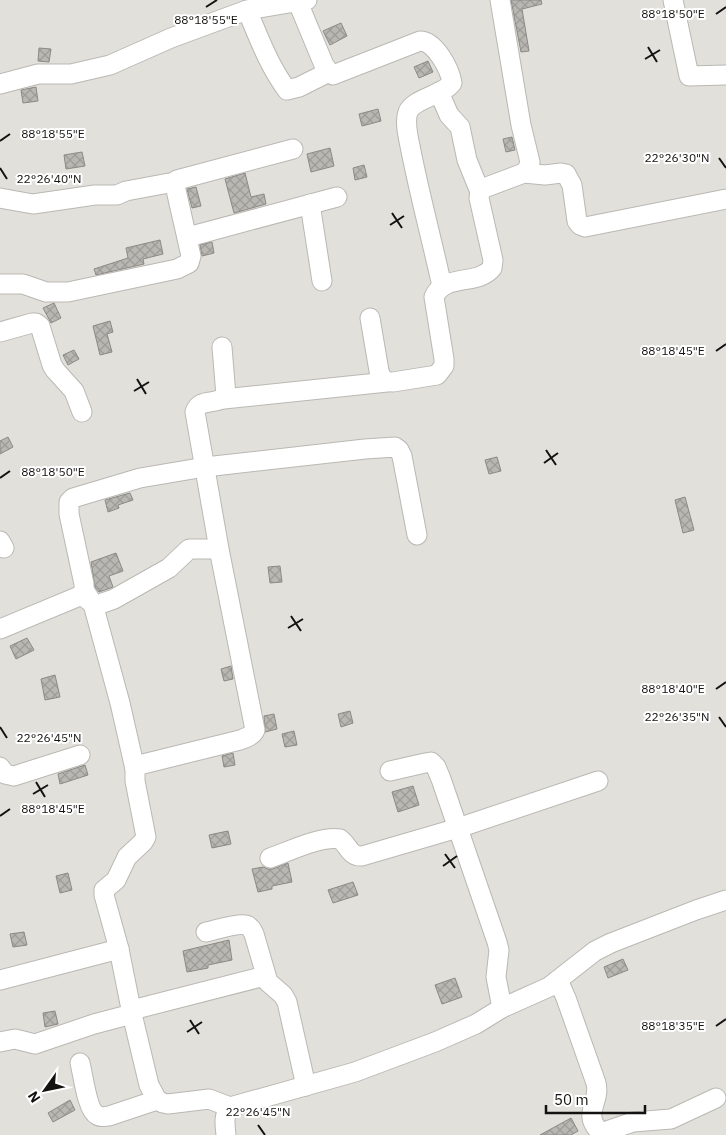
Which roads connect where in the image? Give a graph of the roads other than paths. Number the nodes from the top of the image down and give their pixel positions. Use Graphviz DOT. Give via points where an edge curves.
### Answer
graph roads {
  1 [pos="300,0"];
  2 [pos="500,0"];
  3 [pos="673,0"];
  4 [pos="247,10"];
  5 [pos="328,72"];
  6 [pos="726,75"];
  7 [pos="0,84"];
  8 [pos="439,92"];
  9 [pos="292,149"];
  10 [pos="524,173"];
  11 [pos="175,184"];
  12 [pos="480,192"];
  13 [pos="337,197"];
  14 [pos="0,198"];
  15 [pos="726,199"];
  16 [pos="310,204"];
  17 [pos="188,237"];
  18 [pos="322,281"];
  19 [pos="0,284"];
  20 [pos="442,286"];
  21 [pos="370,318"];
  22 [pos="0,332"];
  23 [pos="222,347"];
  24 [pos="387,382"];
  25 [pos="224,399"];
  26 [pos="82,412"];
  27 [pos="205,467"];
  28 [pos="417,535"];
  29 [pos="220,549"];
  30 [pos="86,596"];
  31 [pos="0,629"];
  32 [pos="80,755"];
  33 [pos="0,767"];
  34 [pos="135,769"];
  35 [pos="390,771"];
  36 [pos="598,781"];
  37 [pos="458,828"];
  38 [pos="270,858"];
  39 [pos="726,900"];
  40 [pos="206,932"];
  41 [pos="119,949"];
  42 [pos="265,976"];
  43 [pos="0,980"];
  44 [pos="558,980"];
  45 [pos="502,1008"];
  46 [pos="132,1014"];
  47 [pos="0,1042"];
  48 [pos="80,1063"];
  49 [pos="306,1086"];
  50 [pos="716,1098"];
  51 [pos="157,1100"];
  52 [pos="230,1107"];
  53 [pos="226,1135"];
  1 -- 4 [label="street"];
  1 -- 5 [label="street"];
  2 -- 10 [label="street" via="521,125 529,152 530,162"];
  3 -- 6 [label="street" via="690,76"];
  4 -- 5 [label="street" via="263,48 287,90 299,88"];
  4 -- 7 [label="street" via="171,38 110,66 71,74 38,74"];
  5 -- 8 [label="street" via="338,74 425,41 437,52 451,77 449,86"];
  8 -- 12 [label="street" via="449,115 460,127"];
  8 -- 20 [label="street" via="412,107 408,113 408,134"];
  9 -- 11 [label="street" via="184,177"];
  10 -- 12 [label="street"];
  10 -- 15 [label="street" via="566,174 572,185 577,221 585,227"];
  11 -- 14 [label="street" via="117,195 32,204"];
  11 -- 17 [label="street"];
  12 -- 20 [label="street" via="492,268 483,275"];
  13 -- 16 [label="street"];
  16 -- 17 [label="street"];
  16 -- 18 [label="street"];
  17 -- 19 [label="street" via="189,263 178,269 68,292 46,292 23,284"];
  20 -- 24 [label="street" via="434,297 444,359 441,372 430,377"];
  21 -- 24 [label="street" via="379,371"];
  22 -- 26 [label="street" via="32,322 40,326 52,365 74,391"];
  23 -- 25 [label="street" via="227,391"];
  24 -- 25 [label="street"];
  25 -- 27 [label="street" via="202,403 196,412"];
  27 -- 28 [label="street" via="395,447 402,456"];
  27 -- 29 [label="street"];
  27 -- 30 [label="street" via="140,478 73,498 69,514"];
  29 -- 30 [label="street" via="189,550 169,568 100,604"];
  29 -- 34 [label="street" via="255,730 240,740 139,765"];
  30 -- 31 [label="street"];
  30 -- 34 [label="street" via="120,703"];
  32 -- 33 [label="street" via="14,776 5,774"];
  34 -- 41 [label="street" via="134,781 146,837 127,856 116,880 104,890"];
  35 -- 37 [label="street" via="431,762 441,779"];
  36 -- 37 [label="street"];
  37 -- 38 [label="street" via="356,857 340,839 333,838"];
  37 -- 45 [label="street" via="499,950 496,977"];
  39 -- 44 [label="street" via="595,951"];
  40 -- 42 [label="street" via="246,925 251,928"];
  41 -- 43 [label="street"];
  41 -- 46 [label="street"];
  42 -- 46 [label="street" via="136,1009"];
  42 -- 49 [label="street" via="286,1002"];
  44 -- 45 [label="street"];
  44 -- 50 [label="street" via="598,1090 591,1116 599,1131 633,1122 671,1119"];
  45 -- 49 [label="street" via="476,1024 435,1042 355,1072"];
  46 -- 47 [label="street" via="35,1044 15,1039"];
  46 -- 51 [label="street" via="149,1085"];
  48 -- 51 [label="street" via="90,1107 96,1115 109,1116"];
  49 -- 52 [label="street"];
  51 -- 52 [label="street" via="168,1104 209,1099"];
  52 -- 53 [label="street" via="224,1121"];
}
